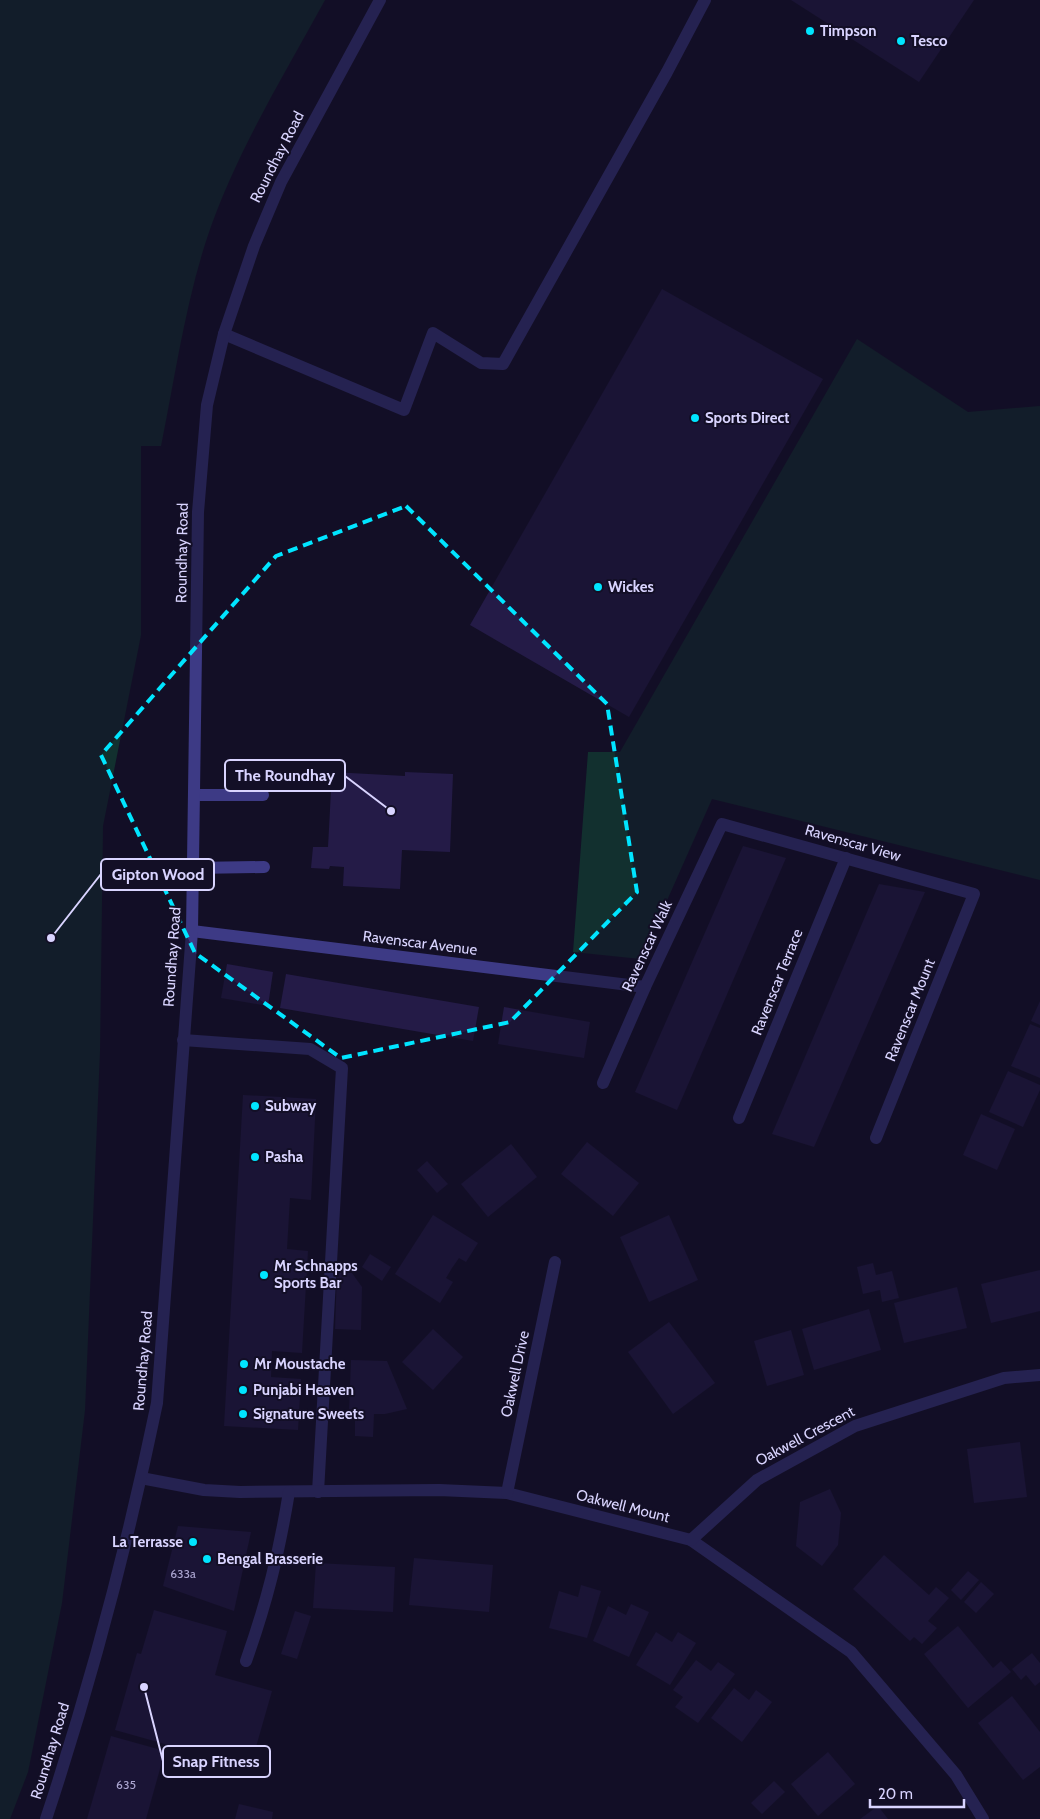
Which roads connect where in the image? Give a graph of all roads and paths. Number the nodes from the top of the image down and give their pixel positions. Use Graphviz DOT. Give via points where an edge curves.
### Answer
graph roads {
  1 [pos="380,0"];
  2 [pos="705,0"];
  3 [pos="224,334"];
  4 [pos="194,795"];
  5 [pos="263,795"];
  6 [pos="722,824"];
  7 [pos="846,858"];
  8 [pos="264,867"];
  9 [pos="193,868"];
  10 [pos="974,894"];
  11 [pos="192,931"];
  12 [pos="645,987"];
  13 [pos="183,1040"];
  14 [pos="603,1083"];
  15 [pos="739,1118"];
  16 [pos="876,1138"];
  17 [pos="555,1262"];
  18 [pos="1040,1375"];
  19 [pos="142,1478"];
  20 [pos="290,1492"];
  21 [pos="318,1492"];
  22 [pos="507,1493"];
  23 [pos="692,1540"];
  24 [pos="246,1661"];
  25 [pos="46,1819"];
  26 [pos="983,1819"];
  1 -- 3 [label="street, Roundhay Road" via="281,182 254,246"];
  2 -- 3 [label="street" via="503,364 481,363 433,333 404,410"];
  3 -- 4 [label="street, Roundhay Road" via="207,405 198,512"];
  4 -- 5 [label="street"];
  4 -- 9 [label="street, Roundhay Road"];
  6 -- 7 [label="street, Ravenscar View"];
  6 -- 12 [label="street, Ravenscar Walk"];
  7 -- 10 [label="street, Ravenscar View"];
  7 -- 15 [label="street, Ravenscar Terrace"];
  8 -- 9 [label="street"];
  9 -- 11 [label="street, Roundhay Road"];
  10 -- 16 [label="street, Ravenscar Mount"];
  11 -- 12 [label="street, Ravenscar Avenue"];
  11 -- 13 [label="street, Roundhay Road"];
  12 -- 14 [label="street, Ravenscar Walk"];
  13 -- 19 [label="street, Roundhay Road" via="157,1403"];
  13 -- 21 [label="street" via="310,1049 342,1068"];
  17 -- 22 [label="street, Oakwell Drive"];
  18 -- 23 [label="street, Oakwell Crescent" via="1004,1378 854,1426 757,1480"];
  19 -- 20 [label="street, Oakwell Mount" via="204,1490"];
  19 -- 25 [label="street, Roundhay Road" via="73,1736"];
  20 -- 21 [label="street, Oakwell Mount"];
  20 -- 24 [label="street" via="267,1602"];
  21 -- 22 [label="street, Oakwell Mount" via="439,1490"];
  22 -- 23 [label="street, Oakwell Mount"];
  23 -- 26 [label="street, Oakwell Mount" via="850,1652 956,1775"];
}
